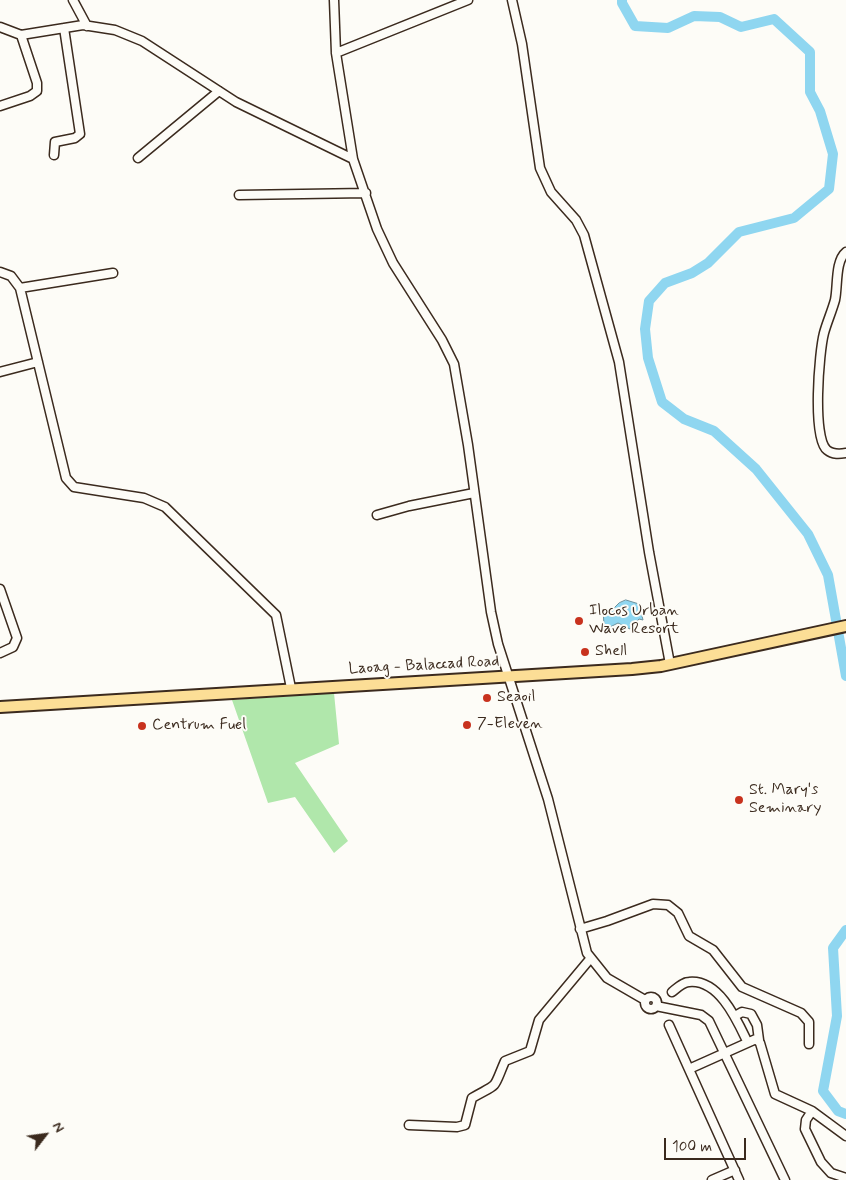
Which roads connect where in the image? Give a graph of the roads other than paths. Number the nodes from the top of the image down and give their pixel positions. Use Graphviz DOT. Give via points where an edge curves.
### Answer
graph roads {
  1 [pos="73,0"];
  2 [pos="334,0"];
  3 [pos="468,0"];
  4 [pos="512,0"];
  5 [pos="87,26"];
  6 [pos="0,27"];
  7 [pos="64,28"];
  8 [pos="21,35"];
  9 [pos="336,53"];
  10 [pos="219,90"];
  11 [pos="0,106"];
  12 [pos="54,155"];
  13 [pos="138,158"];
  14 [pos="353,159"];
  15 [pos="366,193"];
  16 [pos="239,195"];
  17 [pos="846,252"];
  18 [pos="0,272"];
  19 [pos="113,273"];
  20 [pos="20,288"];
  21 [pos="38,362"];
  22 [pos="0,372"];
  23 [pos="846,453"];
  24 [pos="474,493"];
  25 [pos="377,515"];
  26 [pos="0,588"];
  27 [pos="846,626"];
  28 [pos="0,653"];
  29 [pos="670,664"];
  30 [pos="507,677"];
  31 [pos="291,688"];
  32 [pos="0,707"];
  33 [pos="580,928"];
  34 [pos="590,959"];
  35 [pos="672,992"];
  36 [pos="735,1016"];
  37 [pos="669,1025"];
  38 [pos="759,1040"];
  39 [pos="747,1042"];
  40 [pos="809,1044"];
  41 [pos="725,1052"];
  42 [pos="689,1069"];
  43 [pos="812,1111"];
  44 [pos="409,1125"];
  45 [pos="846,1136"];
  46 [pos="735,1170"];
  47 [pos="846,1178"];
  48 [pos="713,1180"];
  49 [pos="739,1180"];
  50 [pos="785,1180"];
  1 -- 5 [label="street"];
  2 -- 9 [label="street"];
  3 -- 9 [label="street"];
  4 -- 29 [label="street" via="522,44 540,168 551,192 576,220 584,235 619,362"];
  5 -- 7 [label="street"];
  5 -- 10 [label="street" via="115,30 142,42"];
  6 -- 8 [label="street"];
  7 -- 8 [label="street"];
  7 -- 12 [label="street" via="80,134 56,141"];
  8 -- 11 [label="street" via="37,90 30,96"];
  9 -- 14 [label="street"];
  10 -- 13 [label="street"];
  10 -- 14 [label="street" via="236,102"];
  14 -- 15 [label="street"];
  15 -- 16 [label="street"];
  15 -- 24 [label="street" via="392,264 454,364"];
  17 -- 23 [label="street" via="840,262 834,302 824,332 818,395 824,446 833,453"];
  18 -- 20 [label="street" via="11,276"];
  19 -- 20 [label="street"];
  20 -- 21 [label="street"];
  21 -- 22 [label="street"];
  21 -- 31 [label="street" via="69,484 83,490 144,498 165,507 276,615"];
  24 -- 25 [label="street"];
  24 -- 30 [label="street" via="490,612"];
  26 -- 28 [label="street" via="17,638 13,647"];
  27 -- 29 [label="main road, Laoag - Balaccad Road"];
  29 -- 30 [label="main road, Laoag - Balaccad Road"];
  30 -- 31 [label="main road, Laoag - Balaccad Road"];
  30 -- 33 [label="street" via="548,799"];
  31 -- 32 [label="main road, Laoag - Balaccad Road"];
  33 -- 34 [label="street"];
  33 -- 40 [label="street" via="653,904 668,905 678,913 689,936 713,950 742,987 802,1013 809,1022"];
  34 -- 41 [label="street" via="607,978 645,1000 654,998 656,1006 705,1018"];
  34 -- 44 [label="street" via="539,1020 530,1050 505,1061 496,1085 472,1098 465,1124 457,1127"];
  35 -- 36 [label="street" via="687,982 706,986"];
  36 -- 38 [label="street" via="742,1012 751,1014"];
  36 -- 39 [label="street"];
  37 -- 42 [label="street"];
  38 -- 39 [label="street"];
  38 -- 43 [label="street" via="775,1094"];
  39 -- 41 [label="street"];
  41 -- 42 [label="street"];
  41 -- 50 [label="street"];
  42 -- 46 [label="street"];
  43 -- 45 [label="street"];
  43 -- 47 [label="street" via="805,1129 821,1162 831,1173"];
  46 -- 48 [label="street"];
  46 -- 49 [label="street"];
}
